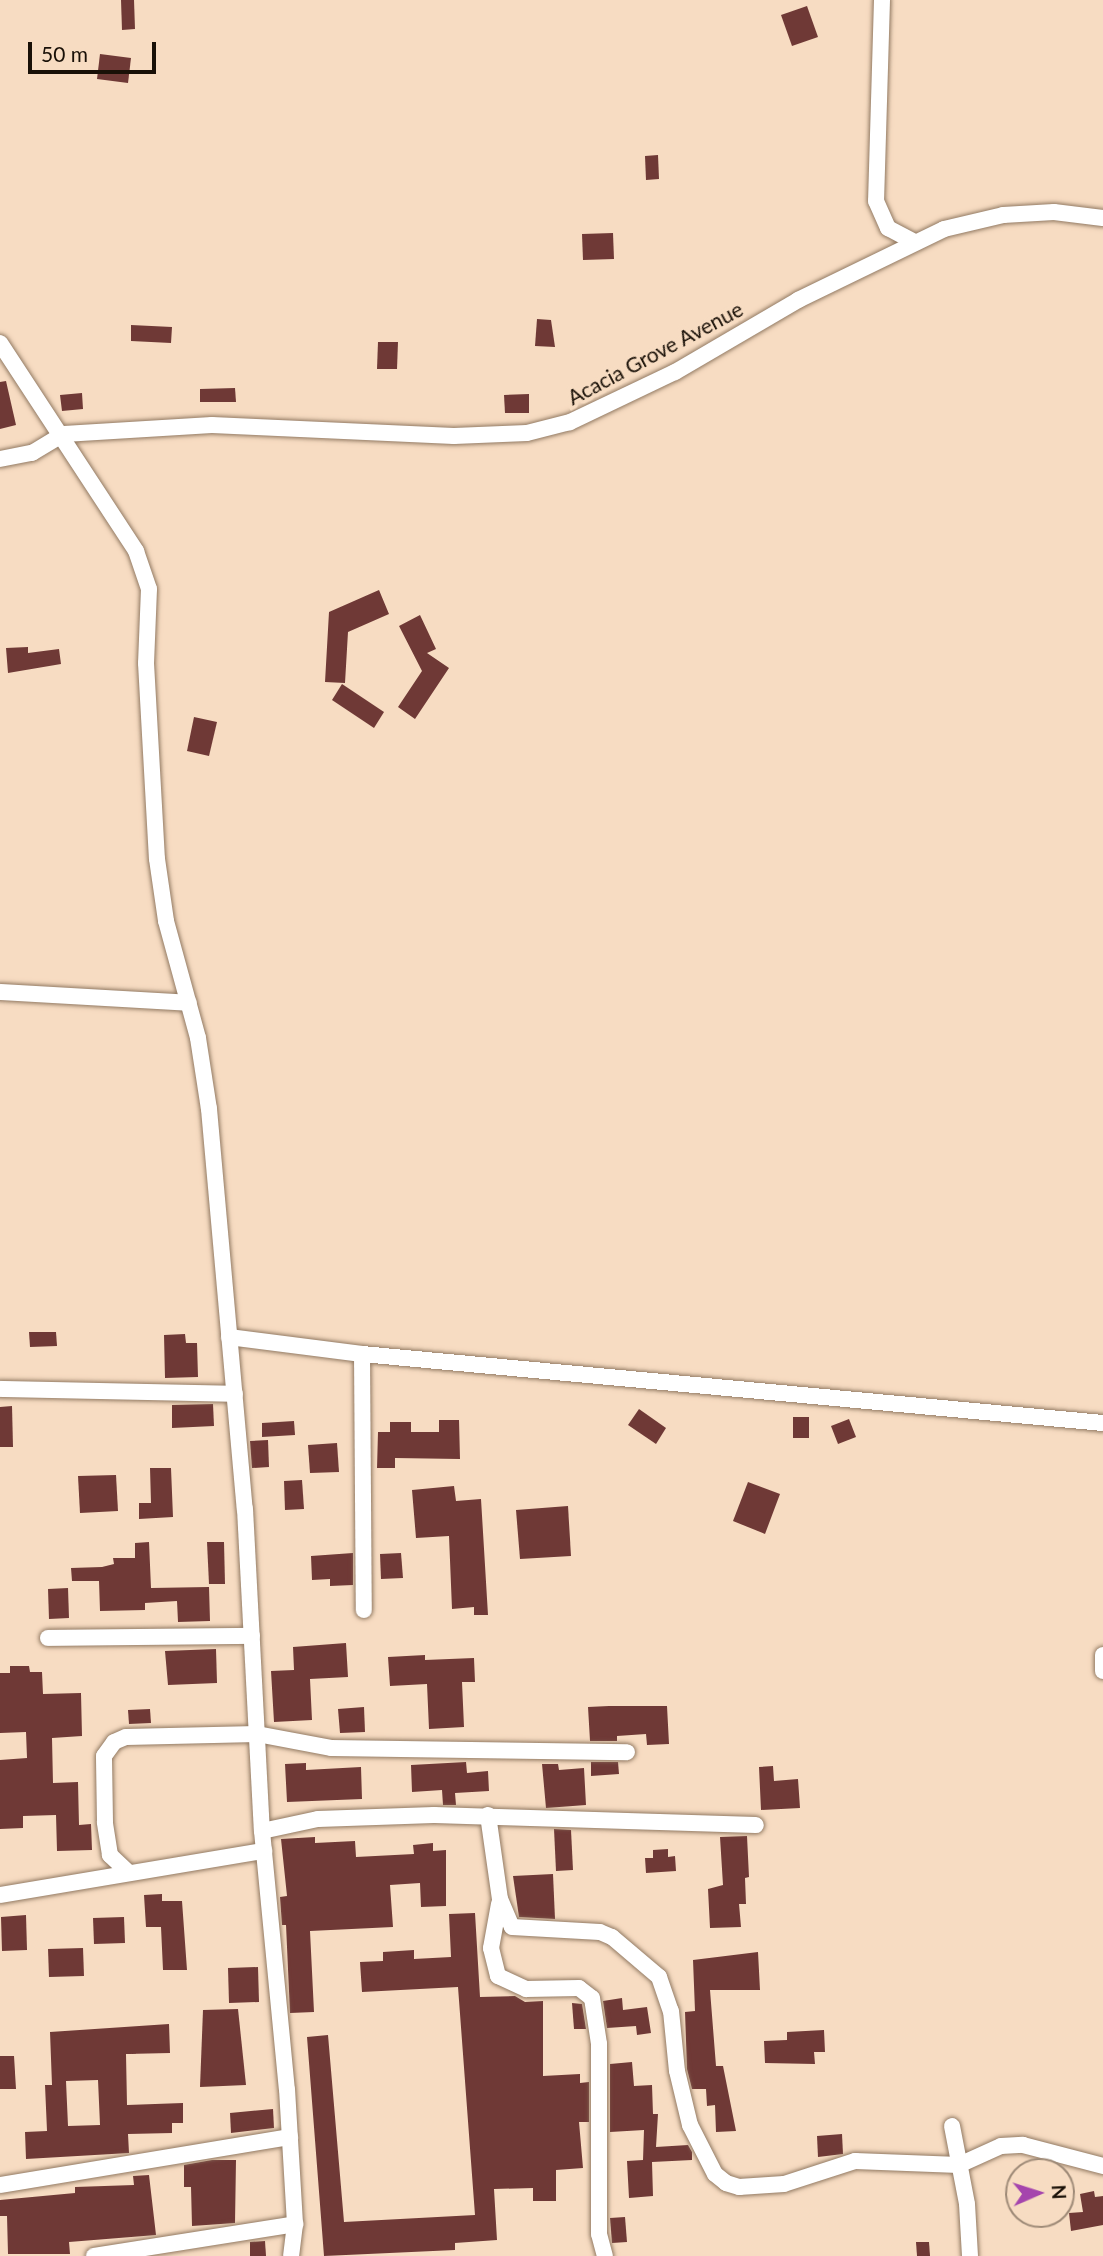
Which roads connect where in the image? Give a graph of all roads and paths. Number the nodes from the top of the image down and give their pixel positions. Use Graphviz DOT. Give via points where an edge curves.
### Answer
graph roads {
  1 [pos="882,0"];
  2 [pos="1103,218"];
  3 [pos="912,242"];
  4 [pos="0,343"];
  5 [pos="64,434"];
  6 [pos="0,459"];
  7 [pos="0,992"];
  8 [pos="188,1003"];
  9 [pos="229,1336"];
  10 [pos="362,1354"];
  11 [pos="0,1389"];
  12 [pos="234,1394"];
  13 [pos="1103,1423"];
  14 [pos="365,1610"];
  15 [pos="252,1636"];
  16 [pos="48,1638"];
  17 [pos="1103,1656"];
  18 [pos="1103,1671"];
  19 [pos="257,1734"];
  20 [pos="627,1752"];
  21 [pos="488,1815"];
  22 [pos="756,1825"];
  23 [pos="262,1831"];
  24 [pos="264,1850"];
  25 [pos="128,1872"];
  26 [pos="0,1895"];
  27 [pos="500,1899"];
  28 [pos="952,2126"];
  29 [pos="290,2137"];
  30 [pos="959,2165"];
  31 [pos="1103,2166"];
  32 [pos="0,2185"];
  33 [pos="295,2224"];
  34 [pos="94,2256"];
  35 [pos="291,2256"];
  36 [pos="605,2256"];
  37 [pos="970,2256"];
  1 -- 3 [label="street" via="876,201 888,228"];
  2 -- 3 [label="street, Acacia Grove Avenue" via="1054,212 976,218"];
  3 -- 5 [label="street, Acacia Grove Avenue" via="798,300 675,372 570,422 527,433 454,436 212,425"];
  4 -- 5 [label="street"];
  5 -- 6 [label="street, Acacia Grove Avenue" via="32,453"];
  5 -- 8 [label="street" via="146,569 157,859 166,921"];
  7 -- 8 [label="street"];
  8 -- 9 [label="street" via="209,1110"];
  9 -- 10 [label="street"];
  9 -- 12 [label="street"];
  10 -- 13 [label="street"];
  10 -- 14 [label="street"];
  11 -- 12 [label="street"];
  12 -- 15 [label="street"];
  15 -- 16 [label="street"];
  15 -- 19 [label="street"];
  17 -- 18 [label="street"];
  19 -- 20 [label="street" via="331,1748"];
  19 -- 23 [label="street"];
  19 -- 25 [label="street" via="126,1737 107,1748 107,1846 110,1856"];
  21 -- 22 [label="street"];
  21 -- 23 [label="street" via="318,1819"];
  21 -- 27 [label="street"];
  23 -- 24 [label="street"];
  24 -- 25 [label="street"];
  24 -- 29 [label="street"];
  25 -- 26 [label="street"];
  27 -- 30 [label="street" via="507,1920 520,1931 600,1932 659,1977 671,2011 677,2071 690,2125 715,2175 726,2183 739,2187 783,2184 855,2161"];
  27 -- 36 [label="street" via="491,1948 498,1976 527,1989 579,1988 592,1998 599,2044 599,2234"];
  28 -- 30 [label="street"];
  29 -- 32 [label="street"];
  29 -- 33 [label="street"];
  30 -- 31 [label="street" via="1001,2146 1035,2145 1082,2164"];
  30 -- 37 [label="street"];
  33 -- 34 [label="street"];
  33 -- 35 [label="street"];
}
